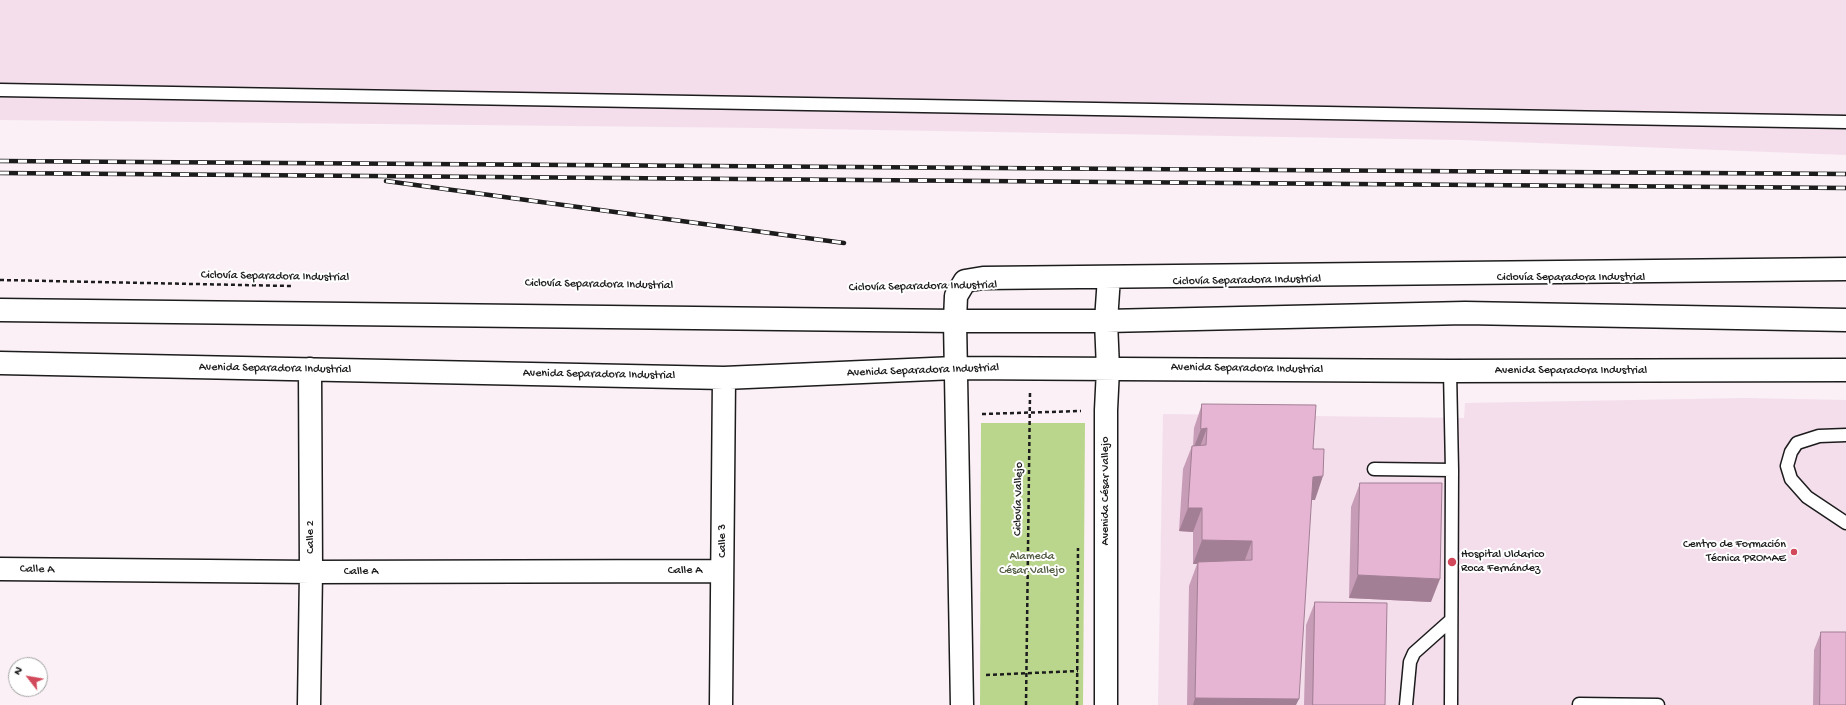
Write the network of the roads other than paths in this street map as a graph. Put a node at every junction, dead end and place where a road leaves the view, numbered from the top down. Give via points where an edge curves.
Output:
1 (0, 90) edge
2 (1846, 122) edge
3 (1846, 269) edge
4 (1109, 277) junction
5 (0, 310) edge
6 (1846, 320) edge
7 (955, 321) junction
8 (1106, 321) junction
9 (0, 363) edge
10 (955, 368) junction
11 (310, 369) junction
12 (1108, 369) junction
13 (1846, 370) edge
14 (1450, 371) junction
15 (724, 378) junction
16 (1846, 435) edge
17 (1374, 469) dead end
18 (1452, 470) junction
19 (1846, 522) edge
20 (0, 569) edge
21 (722, 571) junction
22 (311, 572) junction
23 (1451, 620) junction
24 (1578, 704) dead end
25 (309, 705) edge
26 (721, 705) edge
27 (962, 705) edge
28 (1106, 705) edge
29 (1406, 705) edge
30 (1451, 705) edge
31 (1658, 705) edge

1 - 2 lane
3 - 4 street
4 - 7 street via 983,278 965,281 956,296
4 - 8 street, Avenida César Vallejo
5 - 7 street
6 - 8 street via 1465,313
7 - 8 street
7 - 10 street
8 - 12 street, Avenida César Vallejo
9 - 11 street, Avenida Separadora Industrial
10 - 12 street, Avenida Separadora Industrial
10 - 15 street, Avenida Separadora Industrial
10 - 27 street
11 - 15 street, Avenida Separadora Industrial
11 - 22 street, Calle 2
12 - 14 street, Avenida Separadora Industrial
12 - 28 street, Avenida César Vallejo
13 - 14 street, Avenida Separadora Industrial
14 - 18 lane
15 - 21 street, Calle 3
16 - 19 lane via 1819,436 1797,443 1787,466 1791,478 1807,497
17 - 18 lane
18 - 23 lane
20 - 22 street, Calle A
21 - 22 street, Calle A
21 - 26 street, Calle 3
22 - 25 street, Calle 2
23 - 29 lane via 1414,653 1410,662
23 - 30 lane
24 - 31 lane

